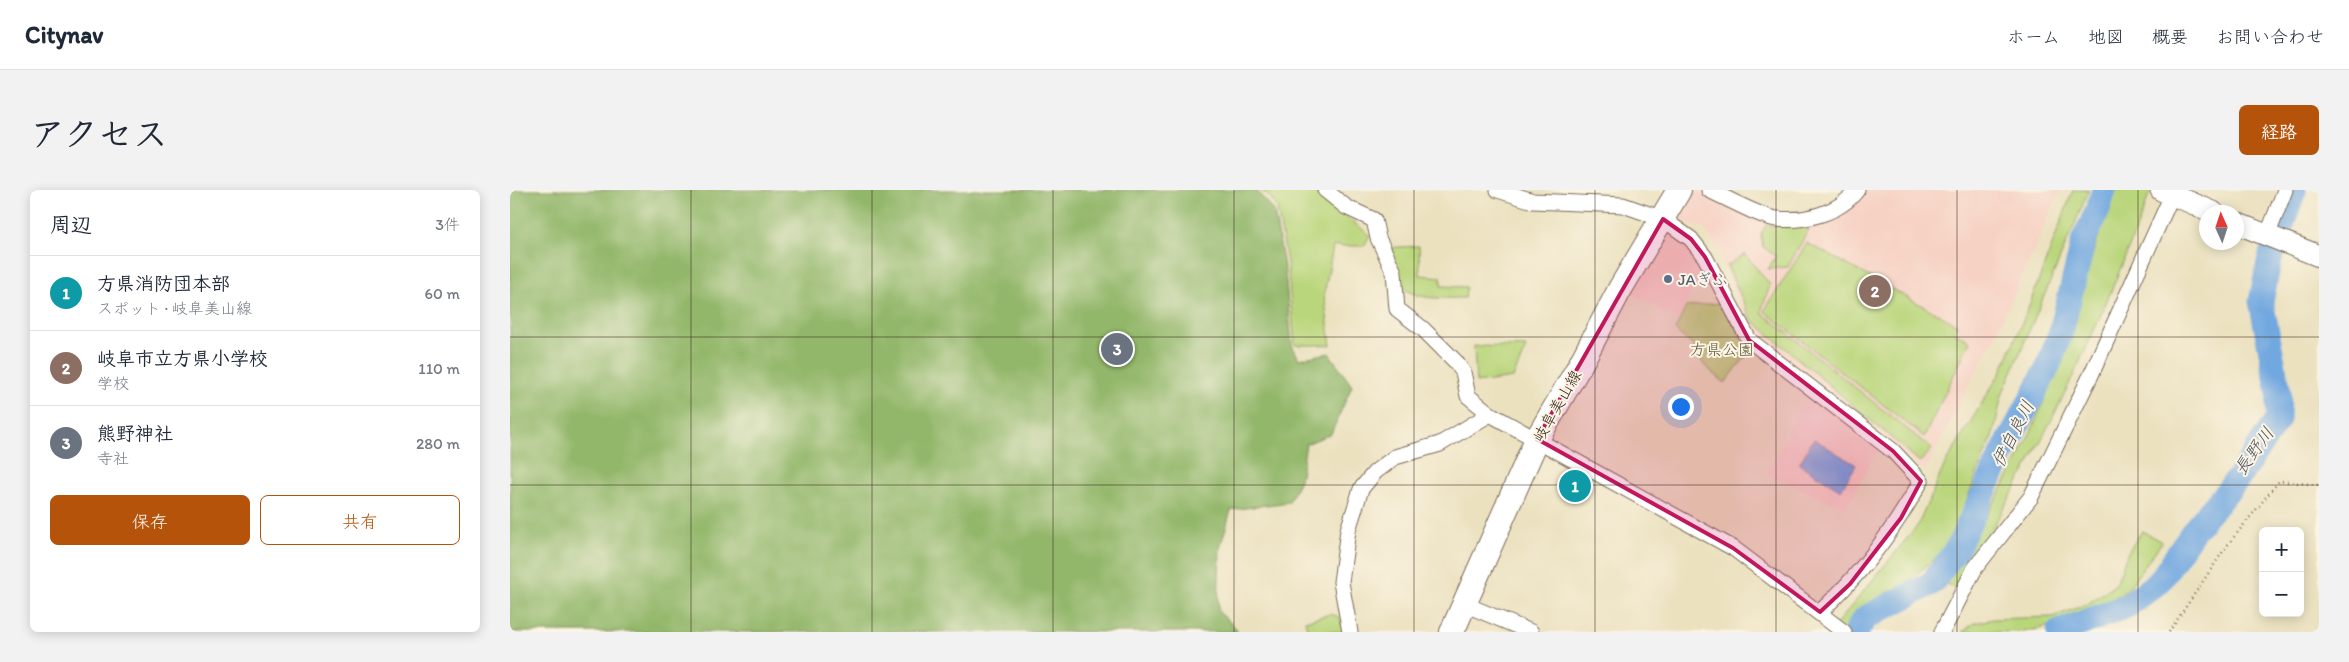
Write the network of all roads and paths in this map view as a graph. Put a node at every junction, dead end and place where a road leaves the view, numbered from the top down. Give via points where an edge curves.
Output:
1 (1325, 190) edge
2 (1498, 190) edge
3 (1680, 190) edge
4 (1709, 190) edge
5 (1857, 190) edge
6 (2285, 190) edge
7 (2167, 192) edge
8 (2199, 206) edge
9 (1663, 219) junction
10 (2244, 226) edge
11 (2268, 236) junction
12 (2319, 256) edge
13 (1490, 414) junction
14 (1537, 439) junction
15 (2319, 485) edge
16 (1464, 604) junction
17 (1822, 615) junction
18 (1350, 632) edge
19 (1452, 632) edge
20 (1531, 632) edge
21 (1844, 632) edge
22 (1942, 632) edge
23 (2169, 632) edge

1 - 13 street via 1346,207 1374,220 1378,238 1394,272 1397,309 1456,362 1464,372 1468,396
2 - 9 street via 1533,201 1622,205
3 - 9 main road, 岐阜美山線
4 - 5 street via 1775,219 1804,218 1832,210 1849,201
6 - 11 street
7 - 8 main road
7 - 22 street via 2091,375 2031,497 1975,568
9 - 14 main road, 岐阜美山線 via 1620,289
9 - 17 street via 1691,239 1705,256 1749,340 1893,450 1921,481 1901,518
10 - 11 main road
11 - 12 main road
13 - 14 street
13 - 18 street via 1440,444 1395,457 1375,472 1361,489 1348,530 1341,582
14 - 16 main road, 岐阜美山線
14 - 17 street via 1733,548
15 - 23 path via 2278,482 2226,547
16 - 19 main road, 岐阜美山線
16 - 20 street
17 - 21 street

